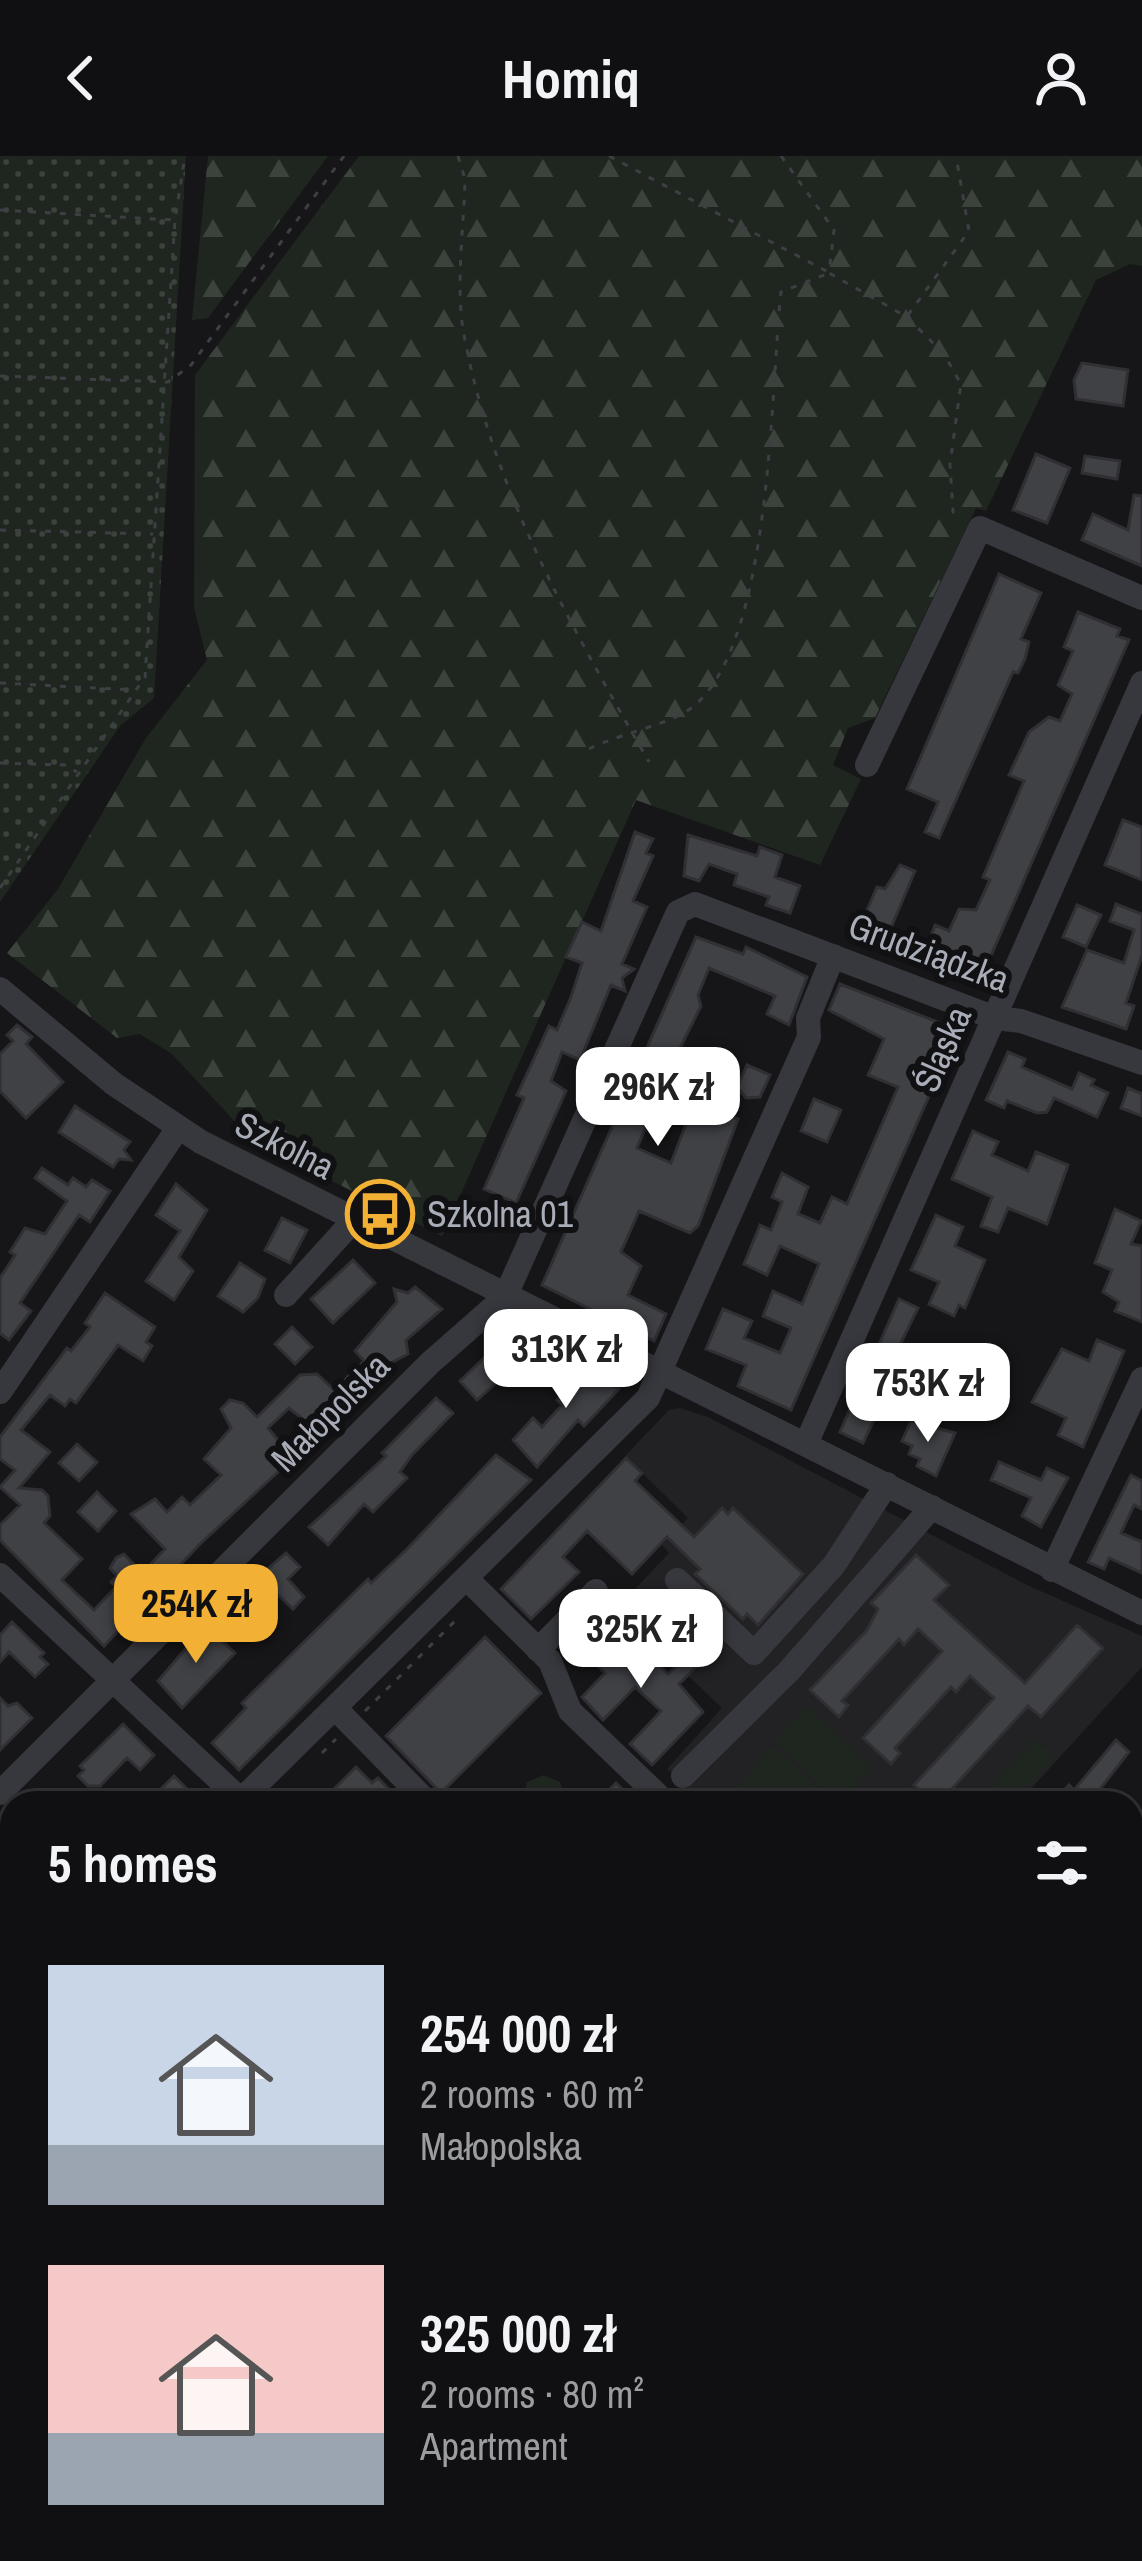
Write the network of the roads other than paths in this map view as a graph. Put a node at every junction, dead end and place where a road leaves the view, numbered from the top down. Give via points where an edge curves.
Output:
1 (1142, 598) edge
2 (1142, 683) edge
3 (867, 765) dead end
4 (694, 904) joint
5 (833, 956) junction
6 (0, 988) edge
7 (995, 1018) junction
8 (1142, 1063) edge
9 (178, 1128) junction
10 (354, 1220) junction
11 (286, 1295) dead end
12 (505, 1297) junction
13 (661, 1373) junction
14 (1142, 1379) edge
15 (0, 1392) edge
16 (806, 1444) junction
17 (887, 1484) junction
18 (932, 1507) junction
19 (1052, 1570) junction
20 (0, 1575) edge
21 (467, 1579) junction
22 (677, 1580) dead end
23 (596, 1591) dead end
24 (1142, 1613) edge
25 (538, 1650) junction
26 (111, 1681) junction
27 (336, 1709) junction
28 (683, 1776) dead end
29 (1, 1791) edge
30 (227, 1791) edge
31 (250, 1791) edge
32 (416, 1791) edge
33 (653, 1791) edge

1 - 3 street via 980,528
2 - 7 street, Śląska
4 - 5 street, Grudziądzka
4 - 12 street, Małopolska via 678,912
5 - 7 street, Grudziądzka
5 - 13 street via 808,1037
6 - 9 street, Szkolna
7 - 8 street, Grudziądzka
7 - 16 street, Śląska
9 - 10 street, Szkolna
9 - 15 street
10 - 11 street
10 - 12 street, Szkolna
12 - 13 street, Szkolna
12 - 26 street, Małopolska
13 - 16 street, Szkolna
13 - 21 street via 648,1398
14 - 19 street
16 - 17 street, Szkolna
17 - 18 street, Szkolna
17 - 22 street via 834,1565 754,1653
18 - 19 street, Szkolna
18 - 28 street via 789,1671
19 - 24 street, Szkolna
20 - 26 street
21 - 25 street
21 - 27 street
23 - 25 street
25 - 33 street via 570,1711
26 - 29 street, Małopolska
26 - 30 street
27 - 31 street
27 - 32 street

